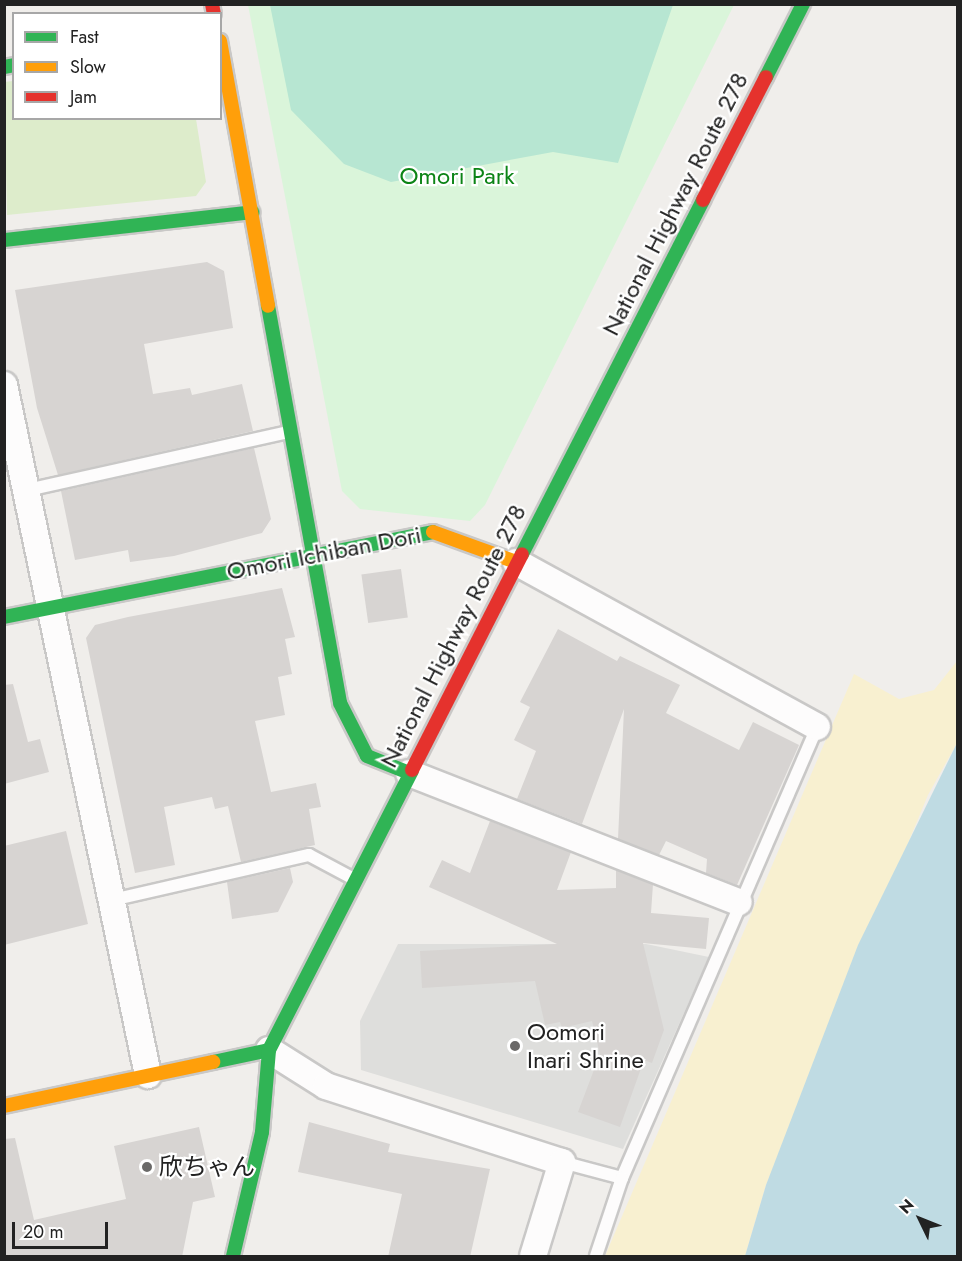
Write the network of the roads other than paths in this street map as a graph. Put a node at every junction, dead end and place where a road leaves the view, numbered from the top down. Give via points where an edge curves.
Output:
1 (803, 4) edge
2 (222, 52) edge
3 (252, 212) junction
4 (4, 240) edge
5 (4, 385) edge
6 (292, 432) junction
7 (27, 490) junction
8 (312, 553) junction
9 (516, 562) junction
10 (52, 606) junction
11 (4, 617) edge
12 (817, 727) joint
13 (409, 773) junction
14 (354, 879) junction
15 (112, 900) junction
16 (739, 902) junction
17 (269, 1050) junction
18 (148, 1075) junction
19 (4, 1106) edge
20 (562, 1162) junction
21 (622, 1178) junction
22 (233, 1257) edge
23 (533, 1257) edge
24 (596, 1257) edge

1 - 9 main road, National Highway Route 278
2 - 3 main road
3 - 4 main road
3 - 6 main road
5 - 7 street
6 - 7 lane
6 - 8 main road
7 - 10 street
8 - 9 main road, Omori Ichiban Dori via 432,532
8 - 10 main road, Omori Ichiban Dori
8 - 13 main road via 340,703 368,756
9 - 12 street, Omori Ichiban Dori
9 - 13 main road, National Highway Route 278
10 - 11 main road, Omori Ichiban Dori
10 - 15 street
12 - 16 lane
13 - 14 main road, National Highway Route 278
13 - 16 street
14 - 15 lane via 309,855
14 - 17 main road, National Highway Route 278
15 - 18 street
16 - 21 lane
17 - 18 main road
17 - 20 street via 326,1086
17 - 22 main road via 262,1132
18 - 19 main road
20 - 21 lane
20 - 23 street
21 - 24 lane

